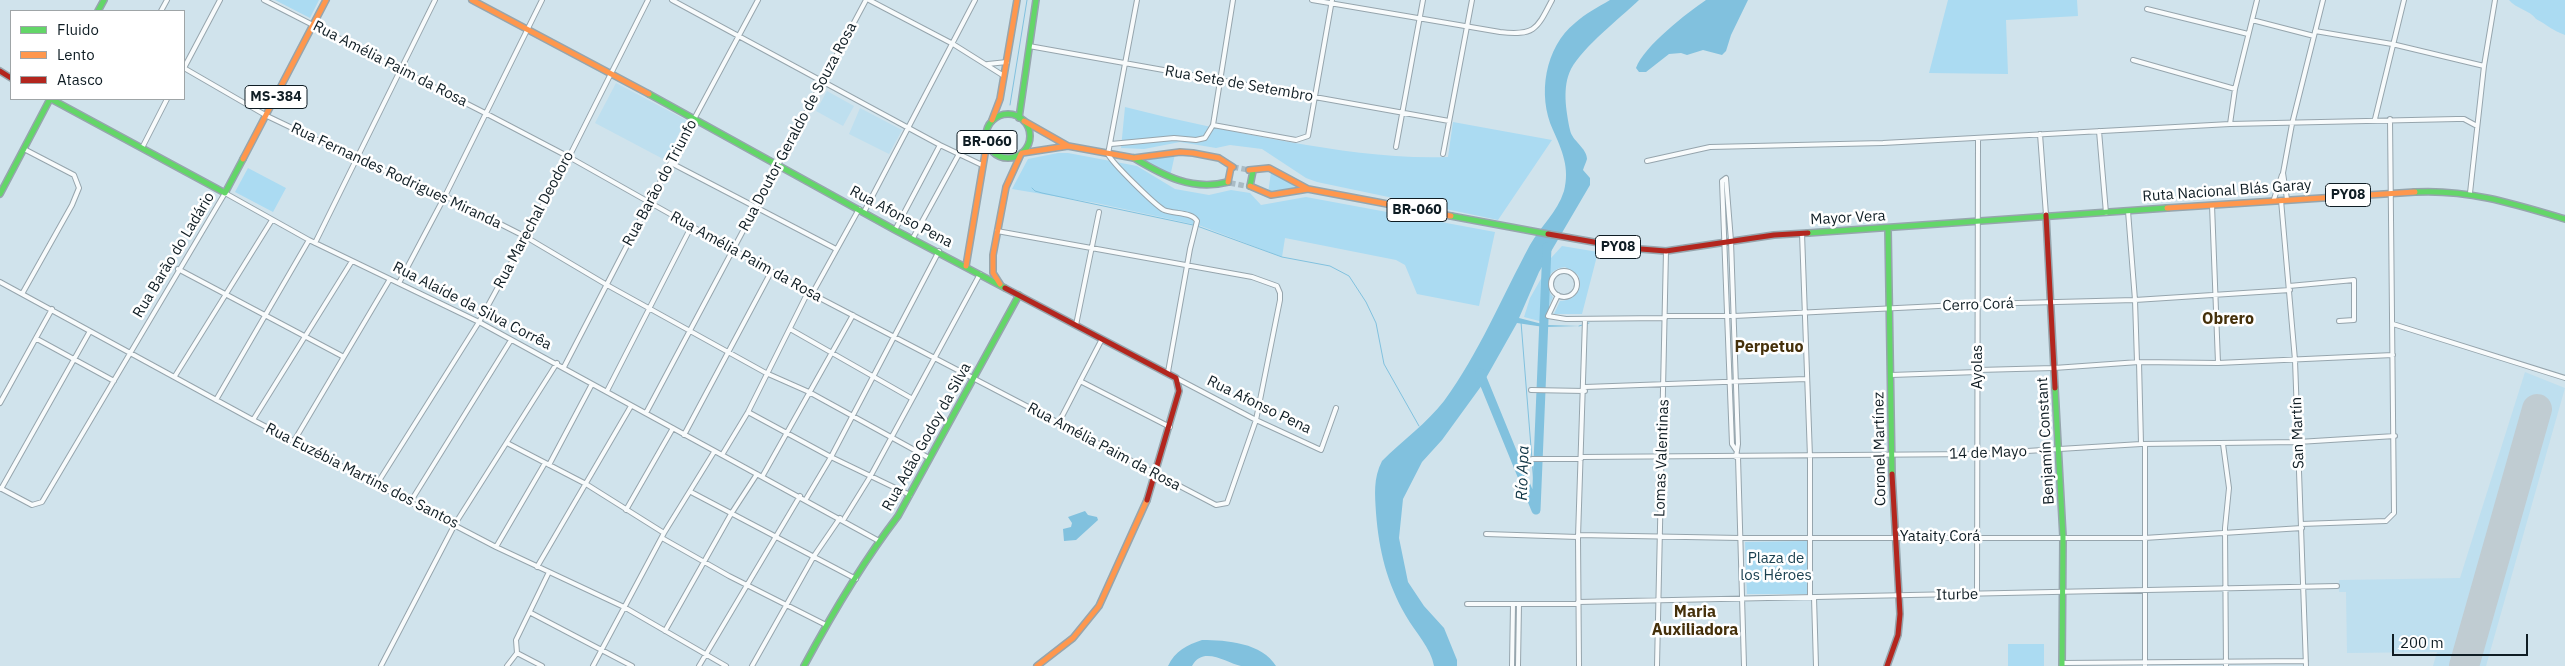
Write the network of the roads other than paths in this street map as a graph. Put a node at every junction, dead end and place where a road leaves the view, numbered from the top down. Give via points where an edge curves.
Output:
1 (220, 0) edge
2 (264, 0) edge
3 (326, 0) edge
4 (435, 0) edge
5 (472, 0) edge
6 (542, 0) edge
7 (648, 0) edge
8 (672, 0) edge
9 (758, 0) edge
10 (868, 0) edge
11 (975, 0) edge
12 (1017, 0) edge
13 (1036, 0) edge
14 (1137, 0) edge
15 (1233, 0) edge
16 (1312, 0) edge
17 (1423, 0) edge
18 (1472, 0) edge
19 (1552, 0) edge
20 (2257, 0) edge
21 (2323, 0) edge
22 (2404, 0) edge
23 (2495, 0) edge
24 (1331, 2) edge
25 (2147, 9) dead end
26 (1420, 18) junction
27 (2252, 20) junction
28 (314, 25) junction
29 (1467, 25) junction
30 (527, 29) junction
31 (2248, 34) junction
32 (2315, 34) junction
33 (739, 37) junction
34 (953, 44) junction
35 (2392, 44) junction
36 (1029, 46) junction
37 (2133, 60) dead end
38 (1007, 62) junction
39 (988, 64) junction
40 (1127, 64) junction
41 (185, 66) edge
42 (2484, 66) junction
43 (185, 69) edge
44 (400, 71) junction
45 (610, 74) junction
46 (1004, 76) junction
47 (1219, 79) junction
48 (822, 82) junction
49 (2235, 89) junction
50 (1315, 97) junction
51 (49, 100) edge
52 (52, 100) edge
53 (167, 100) edge
54 (485, 113) junction
55 (1402, 113) junction
56 (266, 116) junction
57 (695, 118) junction
58 (1022, 119) junction
59 (2390, 119) junction
60 (2375, 120) junction
61 (1449, 121) junction
62 (992, 122) junction
63 (2230, 124) junction
64 (2292, 124) junction
65 (1213, 125) junction
66 (2477, 126) junction
67 (908, 127) junction
68 (2099, 131) junction
69 (2040, 134) junction
70 (1978, 139) junction
71 (987, 142) junction
72 (1111, 144) junction
73 (940, 145) junction
74 (1068, 146) junction
75 (1396, 147) dead end
76 (142, 148) junction
77 (24, 149) junction
78 (959, 154) junction
79 (1022, 154) junction
80 (1108, 154) junction
81 (1443, 154) dead end
82 (569, 157) junction
83 (1134, 158) junction
84 (357, 159) junction
85 (1647, 161) dead end
86 (672, 163) junction
87 (778, 164) junction
88 (982, 165) junction
89 (2283, 173) junction
90 (1308, 189) junction
91 (2390, 192) junction
92 (225, 193) junction
93 (2470, 193) junction
94 (0, 194) edge
95 (445, 196) junction
96 (2284, 199) junction
97 (2274, 200) junction
98 (649, 203) junction
99 (2212, 205) junction
100 (754, 207) junction
101 (861, 211) junction
102 (2128, 211) junction
103 (1098, 212) dead end
104 (2106, 213) junction
105 (2046, 216) junction
106 (2565, 219) edge
107 (272, 220) junction
108 (1979, 222) junction
109 (691, 227) junction
110 (1888, 229) junction
111 (895, 230) junction
112 (997, 231) junction
113 (1802, 232) junction
114 (1548, 234) joint
115 (526, 237) junction
116 (913, 238) junction
117 (309, 240) junction
118 (1729, 241) junction
119 (315, 243) junction
120 (1092, 248) junction
121 (732, 249) junction
122 (836, 249) junction
123 (939, 251) junction
124 (1666, 251) junction
125 (352, 261) junction
126 (966, 266) junction
127 (1187, 266) junction
128 (178, 269) junction
129 (771, 272) junction
130 (980, 274) junction
131 (390, 279) junction
132 (0, 282) edge
133 (399, 283) junction
134 (1000, 284) junction
135 (607, 285) junction
136 (2290, 288) junction
137 (810, 293) junction
138 (22, 294) junction
139 (226, 295) junction
140 (1018, 295) junction
141 (1558, 295) junction
142 (2215, 296) junction
143 (2135, 300) junction
144 (2051, 303) junction
145 (1979, 304) junction
146 (52, 309) junction
147 (650, 309) junction
148 (1890, 309) junction
149 (1804, 312) junction
150 (266, 315) junction
151 (853, 315) junction
152 (1729, 316) junction
153 (1734, 316) junction
154 (1665, 317) junction
155 (2339, 321) dead end
156 (479, 322) junction
157 (1585, 322) junction
158 (2393, 324) junction
159 (1076, 325) junction
160 (790, 329) junction
161 (688, 330) junction
162 (90, 331) junction
163 (306, 336) junction
164 (894, 337) junction
165 (37, 338) junction
166 (1102, 339) junction
167 (511, 340) junction
168 (729, 351) junction
169 (131, 353) junction
170 (831, 354) junction
171 (2393, 355) junction
172 (342, 356) junction
173 (934, 358) junction
174 (73, 360) junction
175 (2295, 360) junction
176 (2138, 362) junction
177 (2218, 362) junction
178 (556, 364) junction
179 (564, 368) junction
180 (2054, 368) junction
181 (1978, 371) junction
182 (1168, 372) junction
183 (766, 373) junction
184 (1891, 375) junction
185 (175, 376) junction
186 (873, 376) junction
187 (975, 378) junction
188 (1176, 378) junction
189 (2565, 378) edge
190 (1806, 379) junction
191 (114, 381) junction
192 (1080, 381) junction
193 (1730, 382) junction
194 (1736, 382) junction
195 (592, 384) junction
196 (1664, 384) junction
197 (1585, 389) junction
198 (1530, 390) dead end
199 (607, 391) junction
200 (810, 392) junction
201 (911, 398) junction
202 (216, 400) junction
203 (0, 403) edge
204 (631, 406) junction
205 (1336, 408) dead end
206 (748, 412) junction
207 (646, 413) junction
208 (852, 416) junction
209 (253, 420) junction
210 (1256, 420) junction
211 (1058, 424) junction
212 (1170, 427) junction
213 (673, 428) junction
214 (786, 432) junction
215 (684, 435) junction
216 (2395, 436) junction
217 (890, 437) junction
218 (294, 441) junction
219 (507, 442) junction
220 (2298, 442) junction
221 (2143, 444) junction
222 (2223, 444) junction
223 (1736, 450) junction
224 (2059, 451) junction
225 (714, 452) junction
226 (1978, 454) junction
227 (722, 455) junction
228 (1891, 455) junction
229 (831, 457) junction
230 (1662, 457) junction
231 (1737, 457) junction
232 (1810, 457) junction
233 (929, 458) junction
234 (1581, 458) junction
235 (1532, 459) dead end
236 (547, 464) junction
237 (757, 474) junction
238 (1157, 475) junction
239 (762, 477) junction
240 (870, 477) junction
241 (376, 484) junction
242 (586, 484) junction
243 (1, 488) edge
244 (691, 492) junction
245 (910, 495) junction
246 (800, 496) junction
247 (806, 499) junction
248 (411, 501) junction
249 (626, 510) junction
250 (731, 514) junction
251 (842, 518) junction
252 (456, 524) junction
253 (2302, 526) junction
254 (2225, 532) junction
255 (664, 533) junction
256 (1486, 534) dead end
257 (775, 536) junction
258 (1578, 536) junction
259 (1660, 536) junction
260 (1812, 537) junction
261 (1895, 537) junction
262 (662, 538) junction
263 (1740, 538) junction
264 (1976, 538) junction
265 (2063, 538) junction
266 (2144, 538) junction
267 (879, 541) junction
268 (496, 547) junction
269 (814, 556) junction
270 (704, 562) junction
271 (536, 567) junction
272 (549, 572) junction
273 (856, 579) junction
274 (746, 584) junction
275 (2337, 586) dead end
276 (2304, 587) junction
277 (2225, 588) junction
278 (2146, 591) junction
279 (2062, 593) junction
280 (1900, 595) junction
281 (1977, 595) junction
282 (1812, 597) junction
283 (1742, 599) junction
284 (1659, 600) junction
285 (1578, 603) junction
286 (787, 604) junction
287 (1467, 604) dead end
288 (1513, 604) junction
289 (1519, 604) junction
290 (624, 606) junction
291 (531, 612) junction
292 (826, 625) junction
293 (664, 631) junction
294 (601, 649) junction
295 (517, 653) junction
296 (705, 656) junction
297 (2145, 664) edge
298 (2226, 664) edge
299 (2306, 664) edge
300 (2062, 665) edge
301 (381, 666) edge
302 (508, 666) edge
303 (542, 666) edge
304 (593, 666) edge
305 (632, 666) edge
306 (699, 666) edge
307 (726, 666) edge
308 (752, 666) edge
309 (804, 666) edge
310 (1037, 666) edge
311 (1512, 666) edge
312 (1518, 666) edge
313 (1580, 666) edge
314 (1657, 666) edge
315 (1744, 666) edge
316 (1816, 666) edge
317 (1888, 666) edge

1 - 41 street
2 - 28 street, Rua Amélia Paim da Rosa
3 - 28 main road, Rua Barão do Ladário / MS-384
4 - 44 street
5 - 30 main road, Rua Afonso Pena
6 - 30 street
7 - 45 street, Rua Marechal Deodoro
8 - 33 street
9 - 33 street, Rua Barão do Triunfo
10 - 34 street
10 - 48 street, Rua Doutor Geraldo de Souza Rosa
11 - 34 street
12 - 38 main road, BR-060
13 - 36 main road, BR-060
14 - 40 street
15 - 47 street
16 - 24 street
17 - 26 street
18 - 29 street
19 - 29 street via 1536,29 1526,34
20 - 27 street
21 - 32 street
22 - 35 street
23 - 42 street
24 - 26 street
24 - 50 street
25 - 31 street
26 - 29 street
26 - 55 street
27 - 31 street
27 - 32 street
28 - 44 street, Rua Amélia Paim da Rosa
28 - 56 main road, Rua Barão do Ladário / MS-384
29 - 61 street
30 - 45 main road, Rua Afonso Pena
30 - 54 street
31 - 49 street
32 - 35 street
32 - 64 street
33 - 48 street
33 - 57 street, Rua Barão do Triunfo
34 - 39 street
34 - 67 street
35 - 42 street
35 - 60 street
36 - 40 street, Rua Sete de Setembro
36 - 58 main road, BR-060
37 - 49 street
38 - 39 street
38 - 46 main road, BR-060
39 - 46 street
40 - 47 street, Rua Sete de Setembro
40 - 72 street
42 - 66 street
43 - 56 street, Rua Fernandes Rodrigues Miranda
44 - 54 street, Rua Amélia Paim da Rosa
44 - 84 street
45 - 57 main road, Rua Afonso Pena
45 - 82 street, Rua Marechal Deodoro
46 - 62 main road, BR-060
47 - 50 street, Rua Sete de Setembro
47 - 65 street
48 - 67 street
48 - 87 street, Rua Doutor Geraldo de Souza Rosa
49 - 63 street
50 - 55 street, Rua Sete de Setembro
50 - 65 street via 1308,136 1296,140
51 - 77 main road
52 - 76 main road, Rua Alaíde da Silva Corrêa
53 - 76 street
54 - 82 street, Rua Amélia Paim da Rosa
54 - 95 street
55 - 61 street, Rua Sete de Setembro
55 - 75 street
56 - 84 street, Rua Fernandes Rodrigues Miranda
56 - 92 main road, Rua Barão do Ladário / MS-384
57 - 86 street, Rua Barão do Triunfo
57 - 87 main road, Rua Afonso Pena
58 - 62 main road, BR-060 via 1008,114
58 - 74 main road, BR-060
58 - 79 main road, BR-060 via 1030,137
59 - 60 street
59 - 66 street via 2457,118
59 - 91 street
60 - 64 street
61 - 81 street
62 - 71 main road, BR-060
63 - 64 street
63 - 68 street
64 - 89 street
65 - 72 street via 1203,139 1174,138
66 - 93 street
67 - 73 street
67 - 101 street
68 - 69 street
68 - 104 street
69 - 70 street
69 - 105 street
70 - 85 street via 1710,147
70 - 108 street, Ayolas
71 - 79 main road, BR-060 via 993,152 1004,158
71 - 88 main road
72 - 80 street
73 - 78 street
73 - 111 street
74 - 79 main road, BR-060
74 - 80 main road, BR-060
76 - 92 main road, Rua Alaíde da Silva Corrêa
77 - 94 main road
77 - 138 street via 74,175 79,188
78 - 88 street
78 - 116 street
79 - 112 main road via 1006,187
80 - 83 main road, BR-060
80 - 127 street via 1121,171 1159,206 1193,216 1197,223
82 - 98 street, Rua Amélia Paim da Rosa
82 - 115 street, Rua Marechal Deodoro
83 - 83 main road, BR-060 via 1174,181 1210,187 1229,183 1232,167 1214,156 1180,152
84 - 95 street, Rua Fernandes Rodrigues Miranda
84 - 119 street
86 - 98 street, Rua Barão do Triunfo
86 - 100 street
87 - 100 street, Rua Doutor Geraldo de Souza Rosa
87 - 101 main road, Rua Afonso Pena
88 - 126 main road
89 - 96 street, San Martín
89 - 97 street
90 - 90 main road, BR-060 via 1269,168 1251,170 1248,186 1258,193 1270,196
90 - 114 main road, BR-060
91 - 93 main road, Ruta Nacional Blás Garay / PY08
91 - 96 main road, Ruta Nacional Blás Garay / PY08
91 - 158 street
92 - 107 street, Rua Alaíde da Silva Corrêa
92 - 128 street, Rua Barão do Ladário
93 - 106 main road, Ruta Nacional Blás Garay / PY08
95 - 115 street, Rua Fernandes Rodrigues Miranda
95 - 133 street
96 - 97 main road, Ruta Nacional Blás Garay / PY08
96 - 136 street, San Martín
97 - 99 main road, Ruta Nacional Blás Garay / PY08
98 - 109 street, Rua Amélia Paim da Rosa
98 - 135 street, Rua Barão do Triunfo
99 - 102 main road, Ruta Nacional Blás Garay / PY08
99 - 142 street
100 - 121 street, Rua Doutor Geraldo de Souza Rosa
100 - 122 street
101 - 111 main road, Rua Afonso Pena
101 - 122 street
102 - 104 main road, Mayor Vera / PY08
102 - 143 street
103 - 120 street
104 - 105 main road, Mayor Vera / PY08
105 - 108 main road, Mayor Vera / PY08
105 - 144 main road, Benjamín Constant
107 - 117 street, Rua Alaíde da Silva Corrêa
107 - 139 street
108 - 110 main road, Mayor Vera / PY08
108 - 145 street, Ayolas
109 - 121 street, Rua Amélia Paim da Rosa
109 - 147 street
110 - 113 main road, Mayor Vera / PY08
110 - 148 main road, Coronel Martínez
111 - 116 main road, Rua Afonso Pena
112 - 120 street
112 - 134 main road via 992,264
113 - 118 main road, Mayor Vera / PY08
113 - 149 street
114 - 124 main road, Mayor Vera / PY08
115 - 135 street, Rua Fernandes Rodrigues Miranda
115 - 156 street, Rua Marechal Deodoro
116 - 123 main road, Rua Afonso Pena
117 - 119 street, Rua Alaíde da Silva Corrêa
117 - 150 street
118 - 118 street via 1728,181 1724,179 1722,181
118 - 124 main road, Mayor Vera / PY08
118 - 152 street
118 - 153 street
119 - 125 street, Rua Alaíde da Silva Corrêa
120 - 127 street
120 - 159 street
121 - 129 street, Rua Amélia Paim da Rosa
121 - 161 street, Rua Doutor Geraldo de Souza Rosa
122 - 137 street
123 - 126 main road, Rua Afonso Pena
123 - 164 street
124 - 154 street, Lomas Valentinas
125 - 131 street, Rua Alaíde da Silva Corrêa
125 - 163 street
126 - 130 main road, Rua Afonso Pena
127 - 182 street
127 - 210 street via 1252,277 1277,286 1280,300
128 - 139 street
128 - 169 street, Rua Barão do Ladário
129 - 137 street, Rua Amélia Paim da Rosa
129 - 168 street
130 - 134 main road, Rua Afonso Pena
130 - 173 street
131 - 133 street, Rua Alaíde da Silva Corrêa
131 - 172 street
132 - 138 street, Rua Euzébia Martins dos Santos
133 - 156 street, Rua Alaíde da Silva Corrêa
134 - 140 main road, Rua Afonso Pena
135 - 147 street, Rua Fernandes Rodrigues Miranda
135 - 179 street, Rua Barão do Triunfo
136 - 142 street, Cerro Corá
136 - 155 street, Cerro Corá via 2354,280 2354,320
136 - 175 street, San Martín
137 - 151 street, Rua Amélia Paim da Rosa
137 - 160 street
138 - 146 street, Rua Euzébia Martins dos Santos
139 - 150 street
139 - 185 street
140 - 159 main road, Rua Afonso Pena
140 - 187 main road, Rua Adão Godoy da Silva
141 - 141 street, Cerro Corá via 1567,296 1574,292 1576,279 1570,273 1558,272 1552,278 1552,290
141 - 157 street, Cerro Corá via 1548,316
142 - 143 street, Cerro Corá
142 - 177 street
143 - 144 street, Cerro Corá
143 - 176 street
144 - 145 street, Cerro Corá
144 - 180 main road, Benjamín Constant
145 - 148 street, Cerro Corá
145 - 181 street, Ayolas
146 - 162 street, Rua Euzébia Martins dos Santos
146 - 165 street
147 - 161 street, Rua Fernandes Rodrigues Miranda
147 - 199 street
148 - 149 street, Cerro Corá
148 - 184 main road, Coronel Martínez
149 - 153 street, Cerro Corá
149 - 190 street
150 - 163 street
150 - 202 street
151 - 164 street, Rua Amélia Paim da Rosa
151 - 170 street
152 - 153 street, Cerro Corá
152 - 154 street, Cerro Corá
152 - 193 street
153 - 194 street
154 - 157 street, Cerro Corá
154 - 196 street, Lomas Valentinas
156 - 167 street, Rua Alaíde da Silva Corrêa
156 - 241 street, Rua Marechal Deodoro
157 - 197 street
158 - 171 street
158 - 189 street
159 - 166 main road, Rua Afonso Pena
160 - 170 street
160 - 183 street
161 - 168 street, Rua Fernandes Rodrigues Miranda
161 - 207 street, Rua Doutor Geraldo de Souza Rosa
162 - 169 street, Rua Euzébia Martins dos Santos
162 - 174 street
163 - 172 street
163 - 209 street
164 - 173 street, Rua Amélia Paim da Rosa
164 - 186 street
165 - 174 street
165 - 203 street
166 - 182 main road, Rua Afonso Pena
166 - 192 street
167 - 178 street, Rua Alaíde da Silva Corrêa
167 - 248 street
168 - 183 street, Rua Fernandes Rodrigues Miranda
168 - 215 street
169 - 185 street, Rua Euzébia Martins dos Santos
169 - 191 street, Rua Barão do Ladário
170 - 186 street
170 - 200 street
171 - 175 street
171 - 216 street
172 - 218 street
173 - 187 street, Rua Amélia Paim da Rosa
173 - 201 street
174 - 191 street
174 - 243 street
175 - 177 street
175 - 220 street, San Martín
176 - 177 street
176 - 180 street
176 - 221 street
178 - 179 street, Rua Alaíde da Silva Corrêa
178 - 219 street
179 - 195 street, Rua Alaíde da Silva Corrêa
180 - 181 street
180 - 224 main road, Benjamín Constant
181 - 184 street
181 - 226 street, Ayolas
182 - 188 main road, Rua Afonso Pena
183 - 200 street, Rua Fernandes Rodrigues Miranda
183 - 206 street
184 - 228 main road, Coronel Martínez
185 - 202 street, Rua Euzébia Martins dos Santos
186 - 201 street
186 - 208 street
187 - 211 street, Rua Amélia Paim da Rosa
187 - 233 main road, Rua Adão Godoy da Silva
188 - 210 street, Rua Afonso Pena
188 - 212 main road via 1179,391
190 - 194 street
190 - 232 street
191 - 243 street, Rua Barão do Ladário via 42,502 36,505 26,502
192 - 211 street
192 - 212 street
193 - 194 street
193 - 196 street
193 - 223 street via 1732,444
194 - 223 street
195 - 199 street, Rua Alaíde da Silva Corrêa
195 - 236 street
196 - 197 street
196 - 230 street, Lomas Valentinas
197 - 198 street
197 - 234 street
199 - 204 street, Rua Alaíde da Silva Corrêa
200 - 208 street, Rua Fernandes Rodrigues Miranda
200 - 214 street
201 - 217 street
202 - 209 street, Rua Euzébia Martins dos Santos
204 - 207 street, Rua Alaíde da Silva Corrêa
204 - 242 street
205 - 210 street, Rua Afonso Pena via 1321,450
206 - 214 street
206 - 227 street
207 - 213 street, Rua Alaíde da Silva Corrêa
208 - 217 street, Rua Fernandes Rodrigues Miranda
208 - 229 street
209 - 218 street, Rua Euzébia Martins dos Santos
210 - 238 street, Rua Amélia Paim da Rosa via 1230,500 1224,505
211 - 238 street, Rua Amélia Paim da Rosa
212 - 238 main road
213 - 215 street, Rua Alaíde da Silva Corrêa
213 - 249 street
214 - 229 street
214 - 239 street
215 - 225 street, Rua Alaíde da Silva Corrêa
216 - 220 street, 14 de Mayo
216 - 253 street, Yataity Corá via 2395,510 2392,518
217 - 233 street, Rua Fernandes Rodrigues Miranda
217 - 240 street
218 - 241 street, Rua Euzébia Martins dos Santos
219 - 236 street
219 - 252 street
220 - 222 street, 14 de Mayo
220 - 253 street, San Martín
221 - 222 street, 14 de Mayo
221 - 224 street, 14 de Mayo
221 - 266 street
222 - 254 street via 2229,488
223 - 231 street
224 - 226 street, 14 de Mayo
224 - 265 main road, Benjamín Constant
225 - 227 street, Rua Alaíde da Silva Corrêa
225 - 244 street
226 - 228 street, 14 de Mayo
226 - 264 street, Ayolas
227 - 237 street, Rua Alaíde da Silva Corrêa
228 - 232 street, 14 de Mayo
228 - 261 main road, Coronel Martínez
229 - 240 street
229 - 247 street
230 - 231 street, 14 de Mayo
230 - 234 street, 14 de Mayo
230 - 259 street, Lomas Valentinas
231 - 232 street, 14 de Mayo
231 - 263 street
232 - 260 street
233 - 245 main road, Rua Adão Godoy da Silva
234 - 235 street, 14 de Mayo
234 - 258 street
236 - 242 street
236 - 268 street
237 - 239 street, Rua Alaíde da Silva Corrêa
237 - 250 street
238 - 310 main road via 1099,606 1073,638
239 - 246 street, Rua Alaíde da Silva Corrêa
240 - 245 street
240 - 251 street
241 - 248 street, Rua Euzébia Martins dos Santos
242 - 249 street
242 - 271 street
244 - 250 street
244 - 255 street
245 - 267 main road, Rua Adão Godoy da Silva
246 - 247 street, Rua Alaíde da Silva Corrêa
246 - 257 street
247 - 251 street, Rua Alaíde da Silva Corrêa
248 - 252 street, Rua Euzébia Martins dos Santos
249 - 255 street
250 - 257 street
250 - 270 street
251 - 267 street, Rua Alaíde da Silva Corrêa
251 - 269 street
252 - 268 street, Rua Euzébia Martins dos Santos
252 - 301 street
253 - 254 street, Yataity Corá
253 - 276 street, San Martín
254 - 266 street, Yataity Corá
254 - 277 street
255 - 262 street
256 - 258 street, Yataity Corá
257 - 269 street
257 - 274 street
258 - 259 street, Yataity Corá
258 - 285 street
259 - 263 street, Yataity Corá
259 - 284 street, Lomas Valentinas
260 - 261 street, Yataity Corá
260 - 263 street, Yataity Corá
260 - 282 street
261 - 264 street, Yataity Corá
261 - 280 main road, Coronel Martínez
262 - 270 street
262 - 290 street
263 - 283 street
264 - 265 street, Yataity Corá
264 - 281 street, Ayolas
265 - 266 street, Yataity Corá
265 - 279 main road, Benjamín Constant
266 - 278 street
267 - 273 main road, Rua Adão Godoy da Silva
268 - 271 street, Rua Euzébia Martins dos Santos
269 - 273 street
269 - 286 street
270 - 274 street
270 - 293 street
271 - 272 street, Rua Euzébia Martins dos Santos
272 - 290 street, Rua Euzébia Martins dos Santos
272 - 291 street
273 - 292 main road, Rua Adão Godoy da Silva
274 - 286 street
274 - 296 street
275 - 276 street, Iturbe
276 - 277 street, Iturbe
276 - 299 street, San Martín
277 - 278 street, Iturbe
277 - 298 street
278 - 279 street, Iturbe
278 - 297 street
279 - 281 street, Iturbe
279 - 300 main road, Benjamín Constant
280 - 281 street, Iturbe
280 - 282 street, Iturbe
280 - 317 main road, Coronel Martínez via 1899,629
282 - 283 street, Iturbe
282 - 316 street
283 - 284 street, Iturbe
283 - 315 street
284 - 285 street, Iturbe
284 - 314 street, Lomas Valentinas
285 - 289 street, Iturbe
285 - 313 street
286 - 292 street
286 - 308 street
287 - 288 street, Iturbe
288 - 289 street, Iturbe
288 - 311 street
289 - 312 street
290 - 293 street, Rua Euzébia Martins dos Santos
290 - 294 street
291 - 294 street
291 - 295 street via 516,640
292 - 309 main road, Rua Adão Godoy da Silva
293 - 296 street, Rua Euzébia Martins dos Santos
294 - 304 street
294 - 305 street
295 - 302 street
295 - 303 street
296 - 306 street
296 - 307 street, Rua Euzébia Martins dos Santos
297 - 298 street
297 - 300 street
298 - 299 street

